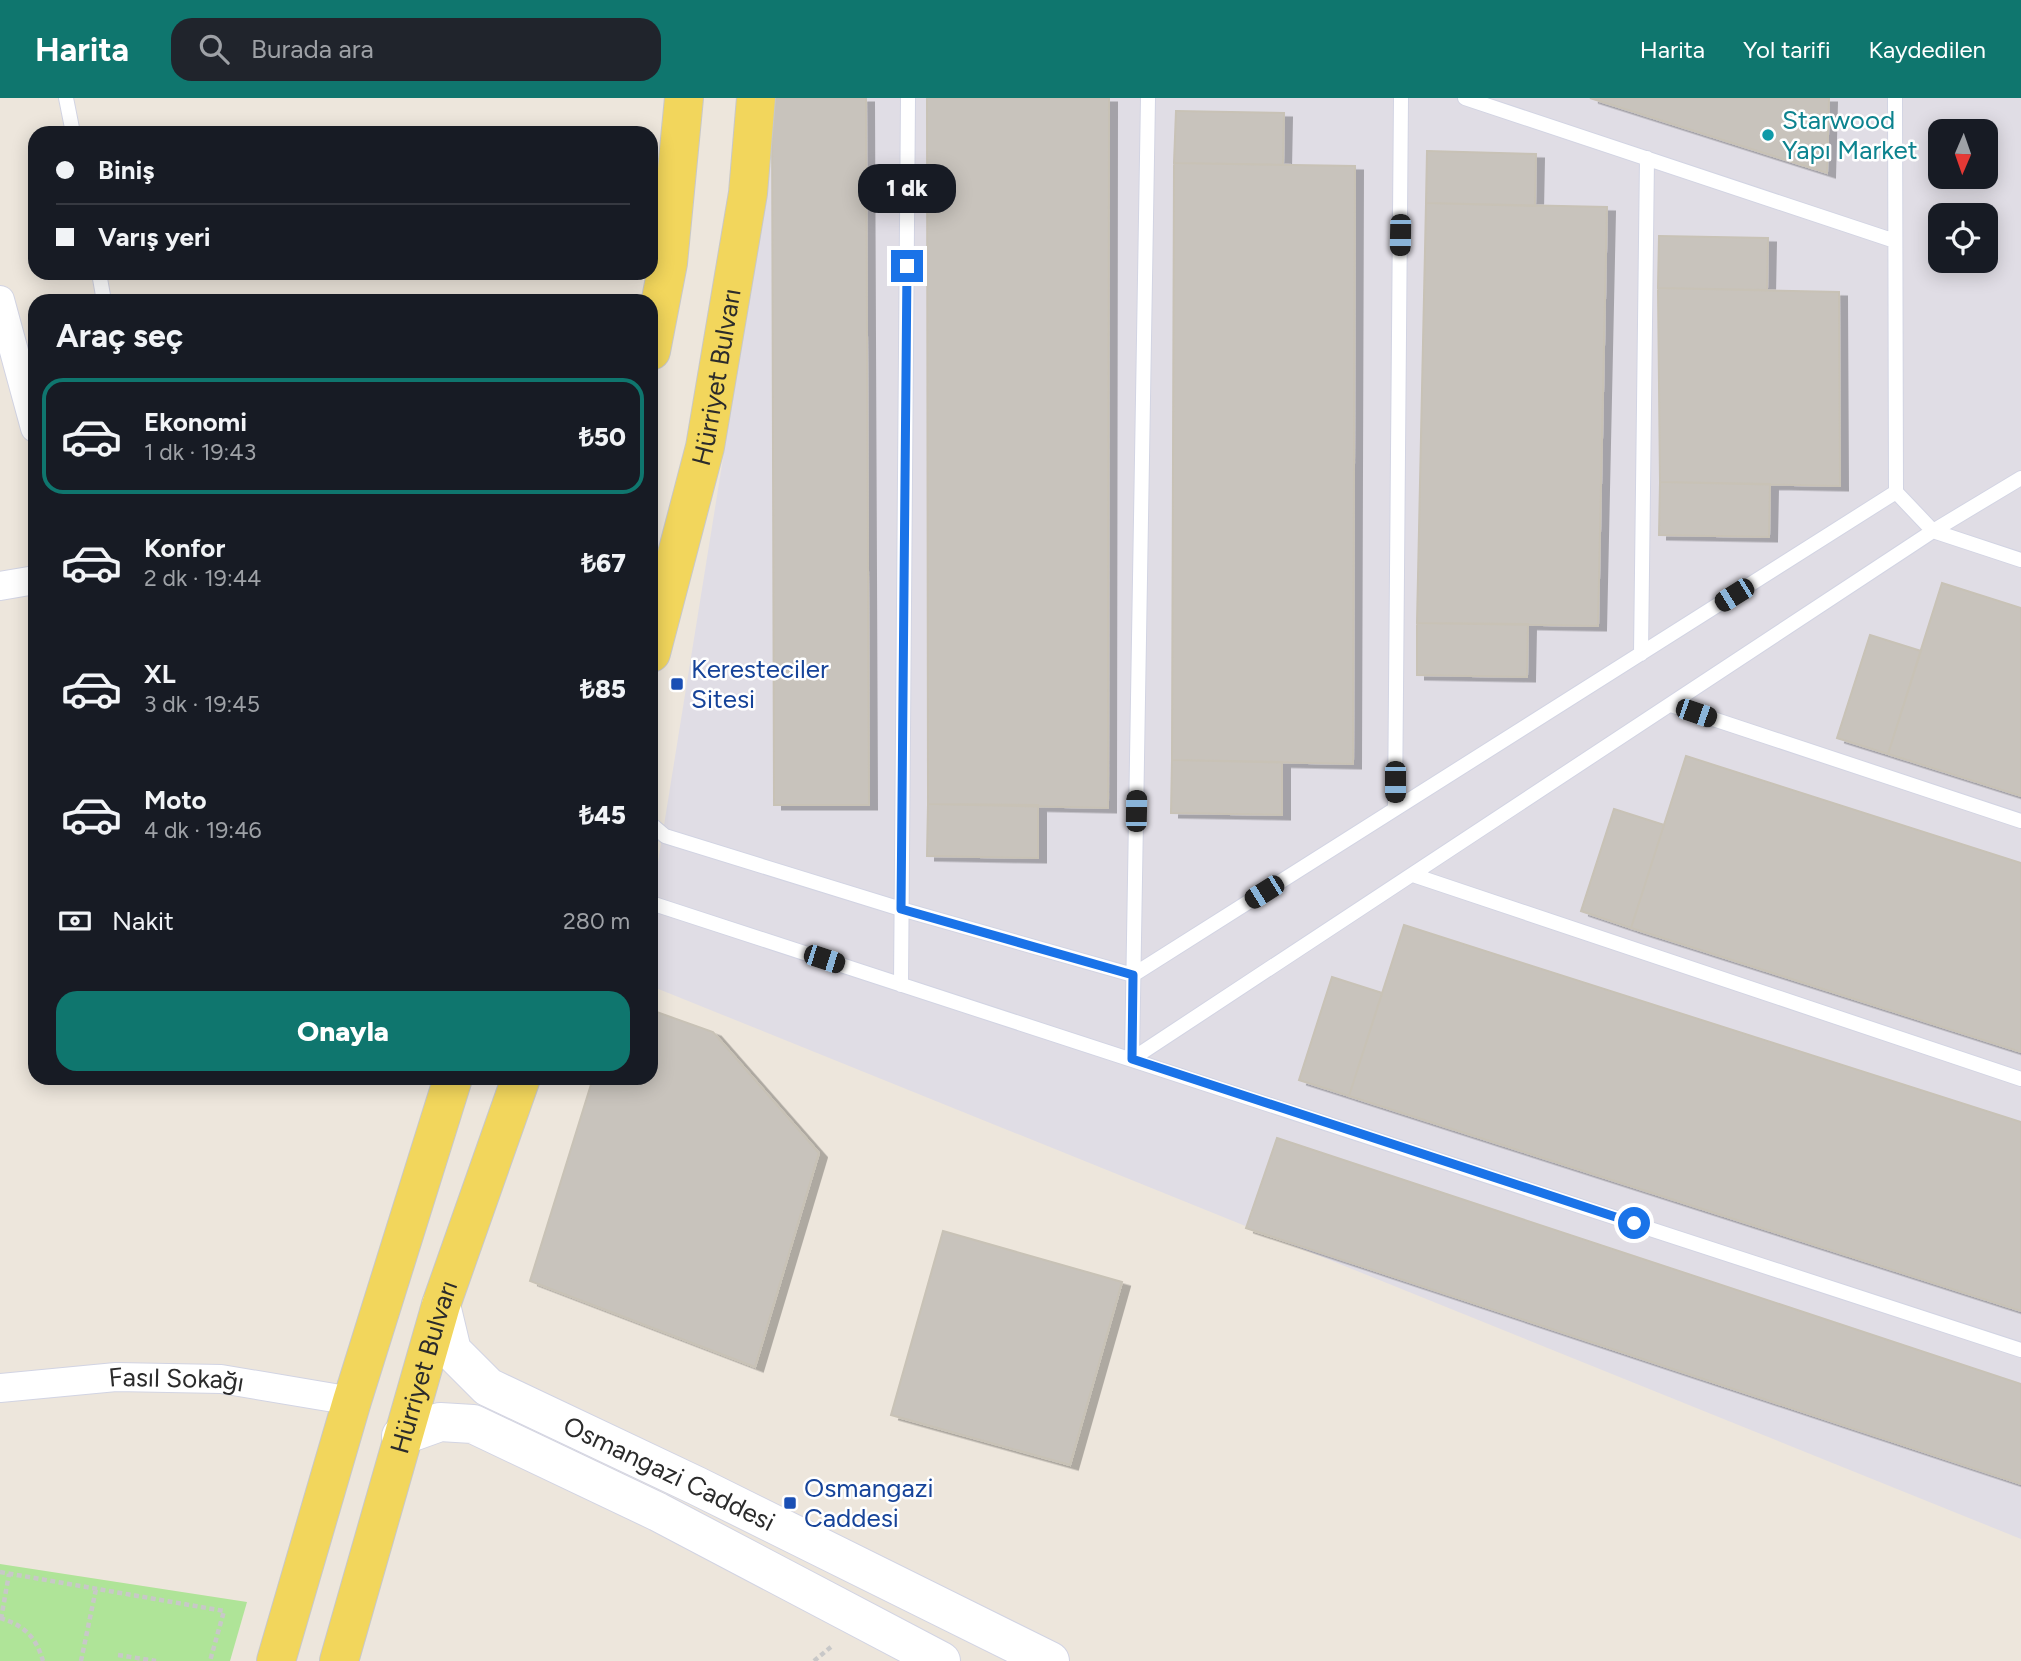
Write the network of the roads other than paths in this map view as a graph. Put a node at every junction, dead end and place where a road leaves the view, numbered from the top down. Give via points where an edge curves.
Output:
1 (66, 98) edge
2 (684, 98) edge
3 (756, 98) edge
4 (908, 98) edge
5 (1148, 98) edge
6 (1401, 98) edge
7 (1465, 98) edge
8 (1895, 98) edge
9 (1482, 101) edge
10 (72, 126) edge
11 (1647, 158) junction
12 (1895, 241) junction
13 (0, 300) edge
14 (658, 315) edge
15 (28, 402) edge
16 (2021, 478) edge
17 (1896, 492) junction
18 (1933, 531) junction
19 (2021, 560) edge
20 (28, 581) edge
21 (0, 586) edge
22 (658, 626) edge
23 (1641, 654) junction
24 (1671, 705) junction
25 (1395, 809) junction
26 (2021, 821) edge
27 (658, 830) edge
28 (1413, 875) junction
29 (658, 905) edge
30 (901, 909) junction
31 (1133, 975) junction
32 (901, 985) junction
33 (1132, 1059) junction
34 (2021, 1080) edge
35 (451, 1085) edge
36 (519, 1085) edge
37 (441, 1306) junction
38 (2021, 1350) edge
39 (0, 1388) edge
40 (352, 1401) junction
41 (401, 1436) junction
42 (276, 1661) edge
43 (339, 1661) edge
44 (941, 1661) edge
45 (1050, 1661) edge

1 - 10 lane
2 - 14 main road via 668,263
3 - 22 main road, Hürriyet Bulvarı via 748,194 705,447
4 - 30 lane
5 - 31 lane
6 - 25 lane
7 - 9 lane
8 - 12 lane
9 - 11 lane
11 - 12 lane
11 - 23 lane
12 - 17 lane
13 - 15 street
16 - 18 lane
17 - 18 lane
17 - 23 lane
18 - 19 lane
18 - 24 lane
20 - 21 street
23 - 25 lane
24 - 26 lane
24 - 28 lane
25 - 31 lane
27 - 30 lane
28 - 33 lane
28 - 34 lane
29 - 32 lane
30 - 31 lane
30 - 32 lane
31 - 33 lane
32 - 33 lane
33 - 38 lane
35 - 40 main road
36 - 37 main road, Hürriyet Bulvarı
37 - 41 main road, Hürriyet Bulvarı
37 - 45 main road, Osmangazi Caddesi via 452,1351 488,1387
39 - 40 street, Fasıl Sokağı via 116,1377 221,1379
40 - 42 main road
41 - 43 main road, Hürriyet Bulvarı
41 - 44 main road, Osmangazi Caddesi via 440,1422 473,1424 658,1512

